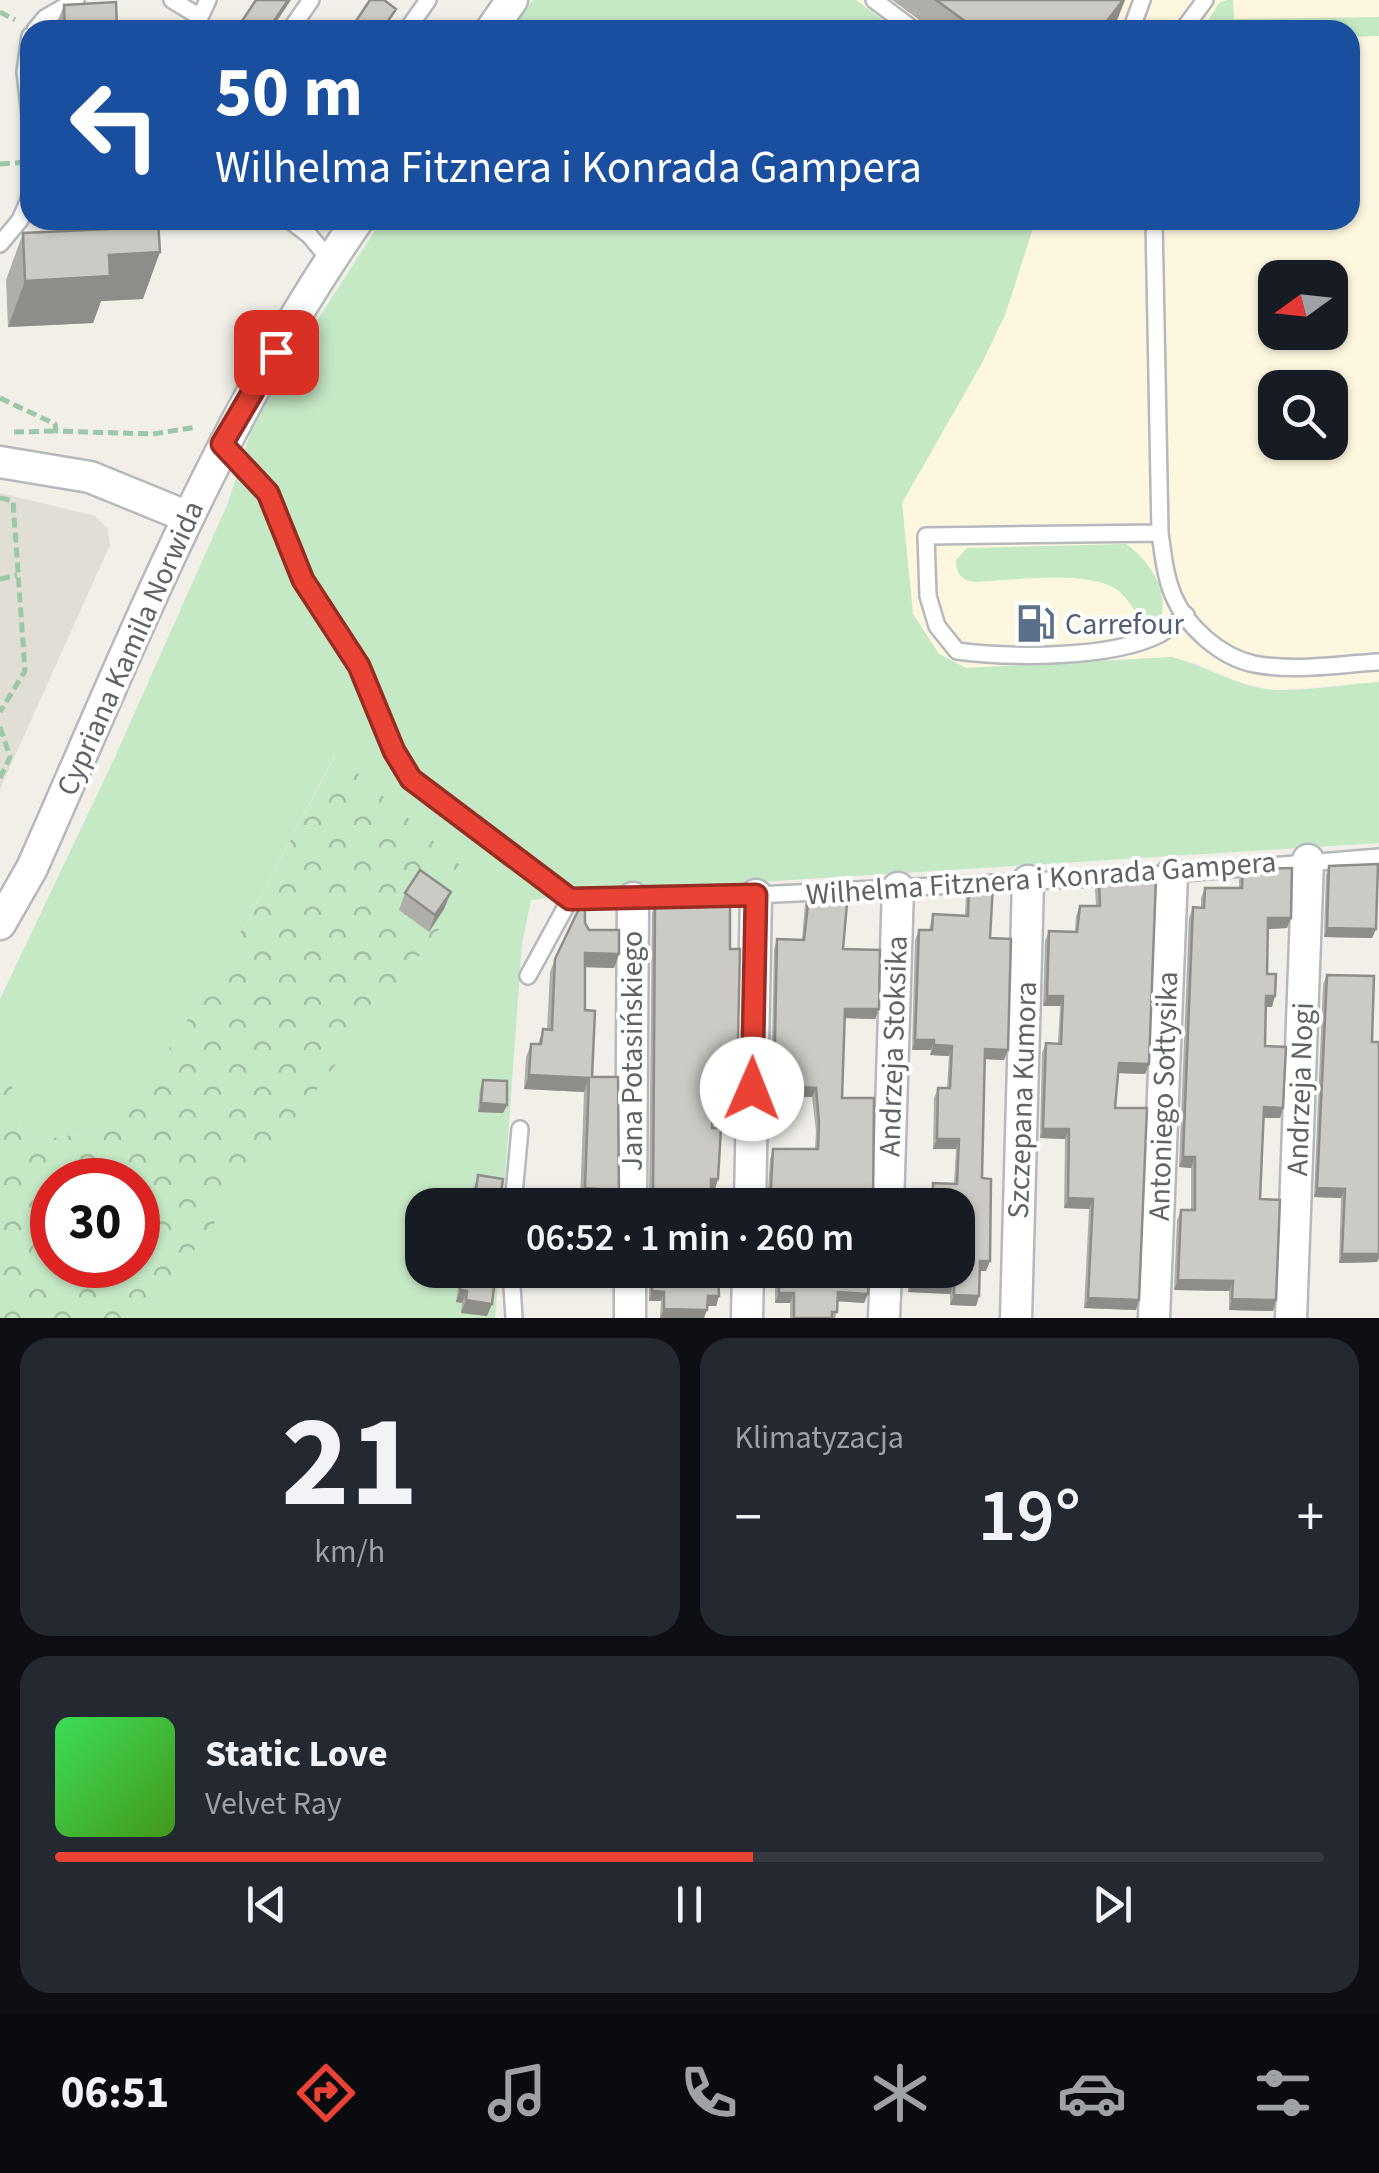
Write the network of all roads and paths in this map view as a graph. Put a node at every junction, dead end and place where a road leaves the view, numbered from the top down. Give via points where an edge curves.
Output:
1 (76, 0) edge
2 (172, 0) edge
3 (874, 0) edge
4 (43, 20) edge
5 (196, 20) edge
6 (901, 20) edge
7 (20, 220) edge
8 (302, 230) edge
9 (351, 230) edge
10 (1154, 230) edge
11 (0, 244) edge
12 (330, 260) junction
13 (0, 398) edge
14 (197, 427) dead end
15 (56, 431) junction
16 (0, 433) edge
17 (222, 444) junction
18 (0, 462) edge
19 (0, 498) edge
20 (188, 517) junction
21 (1160, 534) junction
22 (17, 575) junction
23 (0, 579) edge
24 (1186, 614) junction
25 (1379, 662) edge
26 (0, 712) edge
27 (0, 727) edge
28 (0, 778) edge
29 (1379, 856) edge
30 (1308, 860) junction
31 (1172, 874) junction
32 (1028, 882) junction
33 (898, 888) junction
34 (756, 895) junction
35 (633, 898) junction
36 (570, 899) junction
37 (0, 924) edge
38 (528, 976) dead end
39 (520, 1129) dead end
40 (515, 1188) edge
41 (631, 1188) edge
42 (750, 1188) edge
43 (889, 1188) edge
44 (512, 1288) edge
45 (630, 1288) edge
46 (748, 1288) edge
47 (885, 1288) edge
48 (514, 1318) edge
49 (630, 1318) edge
50 (748, 1318) edge
51 (884, 1318) edge
52 (1016, 1318) edge
53 (1154, 1318) edge
54 (1292, 1318) edge

1 - 4 lane
2 - 5 lane
3 - 6 lane
7 - 11 lane
8 - 12 lane
9 - 12 street, Cypriana Kamila Norwida
10 - 21 lane
12 - 17 street, Cypriana Kamila Norwida
13 - 15 path via 56,424
14 - 15 path via 153,434
15 - 16 path
17 - 20 street, Cypriana Kamila Norwida
17 - 36 lane via 268,493 303,580 359,666 411,779
18 - 20 street via 90,477
19 - 22 path via 13,501
20 - 37 street, Cypriana Kamila Norwida via 32,868
21 - 24 lane via 1165,570
21 - 24 lane via 926,536 936,626 957,651 1036,654 1120,648 1162,634
22 - 23 path
22 - 26 path via 25,671
24 - 25 lane via 1223,652 1252,664
27 - 28 path via 10,757
29 - 30 lane, Wilhelma Fitznera i Konrada Gampera
30 - 31 lane, Wilhelma Fitznera i Konrada Gampera
30 - 54 street, Andrzeja Nogi
31 - 32 lane, Wilhelma Fitznera i Konrada Gampera
31 - 53 street, Antoniego Sołtysika
32 - 33 lane, Wilhelma Fitznera i Konrada Gampera
32 - 52 street, Szczepana Kumora
33 - 34 lane, Wilhelma Fitznera i Konrada Gampera
33 - 43 street, Andrzeja Stoksika
34 - 35 lane, Wilhelma Fitznera i Konrada Gampera
34 - 42 street
35 - 36 lane, Wilhelma Fitznera i Konrada Gampera
35 - 41 street, Jana Potasińskiego
36 - 38 lane
39 - 40 lane
44 - 48 lane
45 - 49 street
46 - 50 street
47 - 51 street

